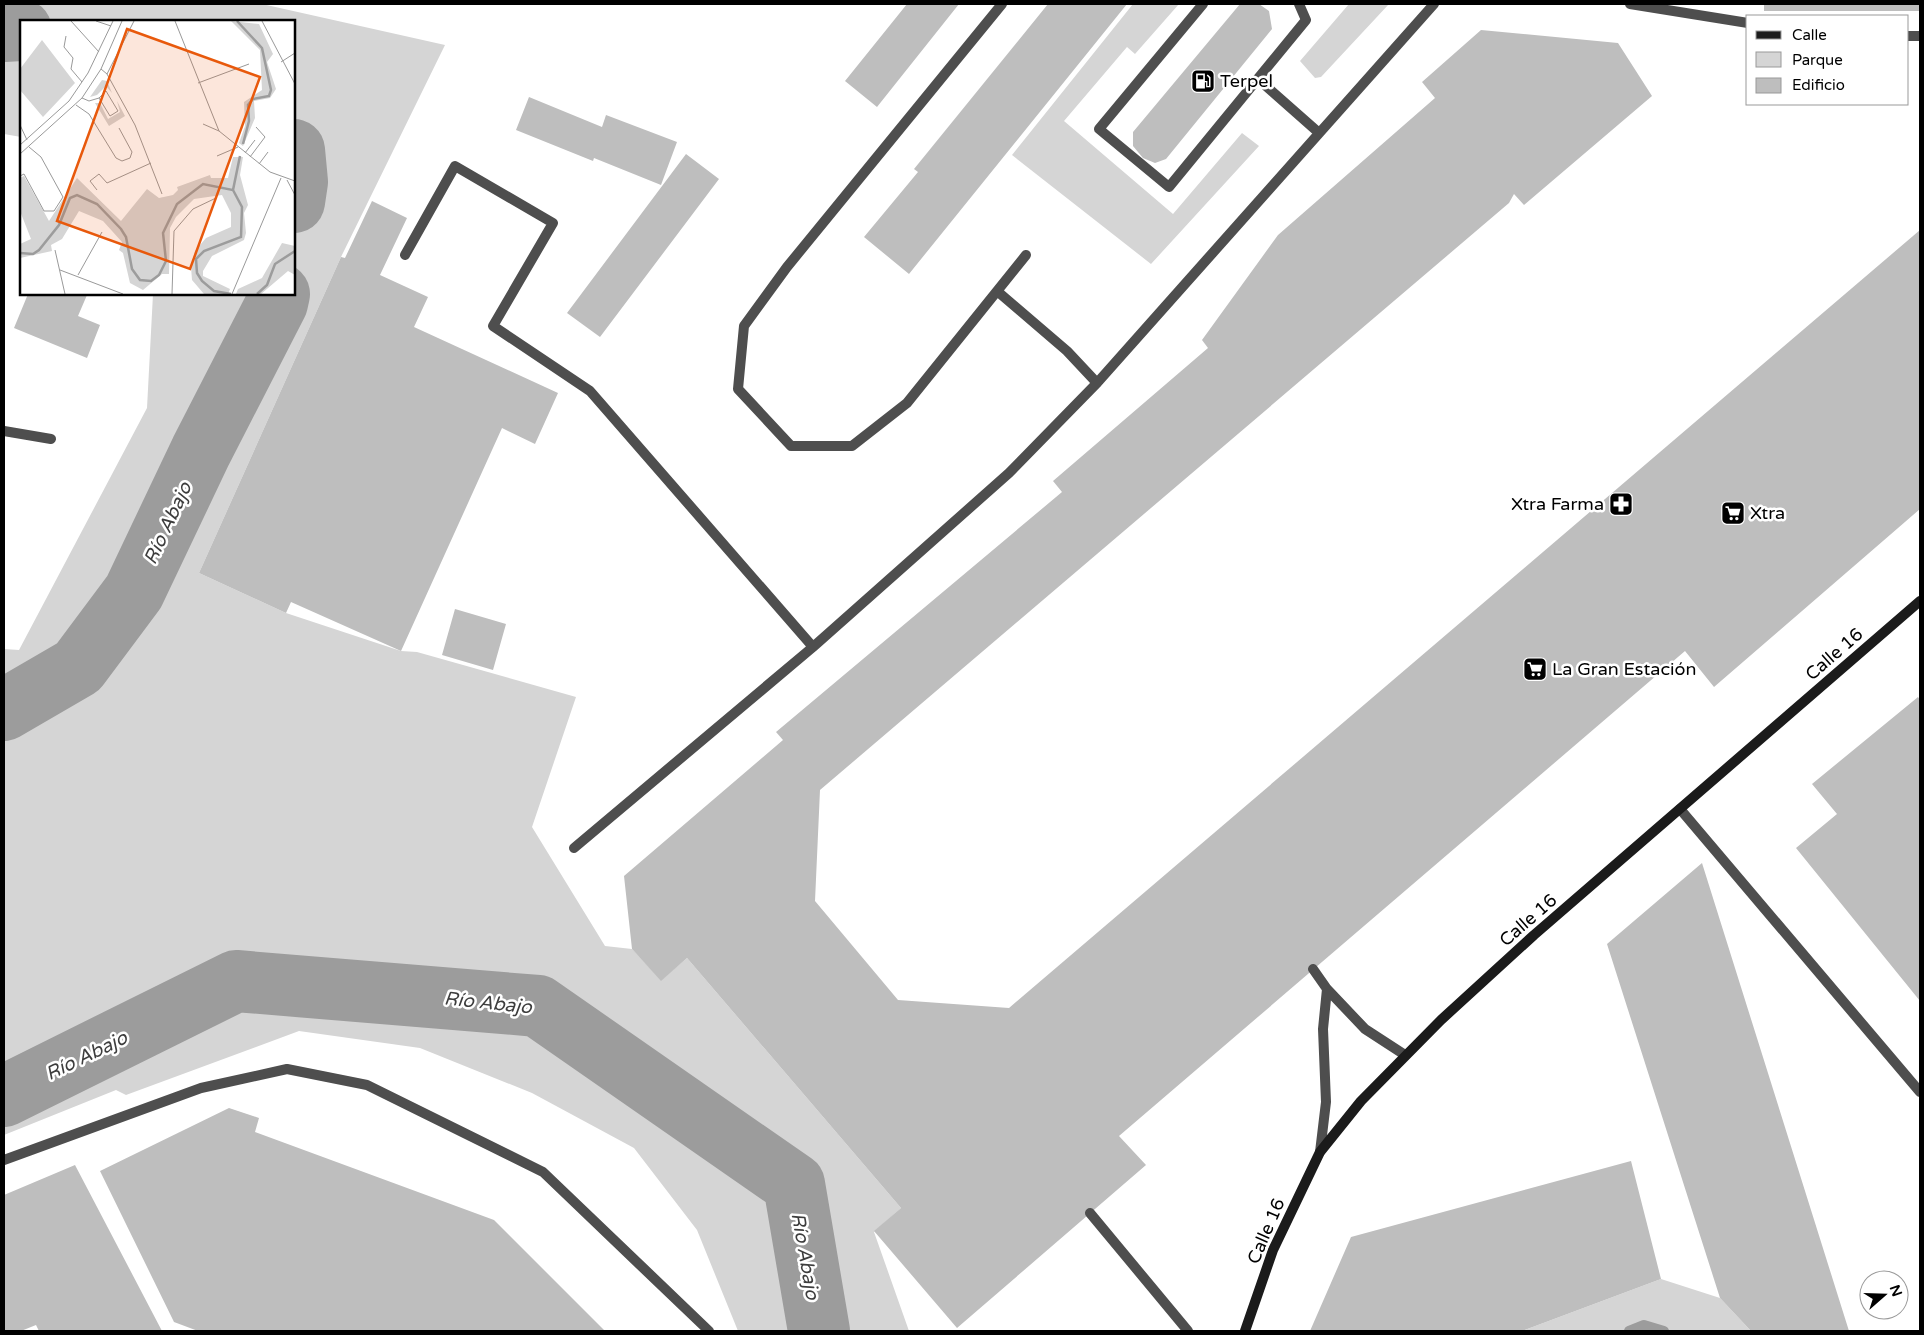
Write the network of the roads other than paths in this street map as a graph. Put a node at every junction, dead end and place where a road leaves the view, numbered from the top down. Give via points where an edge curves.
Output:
1 (1002, 4) edge
2 (1203, 4) edge
3 (1299, 4) edge
4 (1434, 4) edge
5 (1630, 4) edge
6 (1746, 23) edge
7 (1258, 79) junction
8 (1318, 132) junction
9 (405, 255) dead end
10 (1026, 255) dead end
11 (997, 291) junction
12 (1097, 383) junction
13 (4, 432) edge
14 (51, 439) dead end
15 (1920, 601) edge
16 (812, 647) junction
17 (1680, 809) junction
18 (574, 848) dead end
19 (1313, 969) dead end
20 (1327, 989) junction
21 (1404, 1056) junction
22 (1920, 1092) edge
23 (1320, 1152) junction
24 (4, 1160) edge
25 (1090, 1213) dead end
26 (709, 1331) edge
27 (1188, 1331) edge
28 (1245, 1331) edge

1 - 11 lane via 787,268 744,326 738,389 791,446 852,446 907,403
2 - 7 lane via 1099,129 1169,187
3 - 7 lane via 1306,20
4 - 8 lane
5 - 6 lane
7 - 8 lane
8 - 12 lane
9 - 16 lane via 455,166 553,223 493,326 590,391
10 - 11 lane
11 - 12 lane via 1067,350
12 - 16 lane via 1009,472
13 - 14 lane
15 - 17 main road, Calle 16
16 - 18 lane
17 - 21 main road, Calle 16 via 1534,935
17 - 22 lane
19 - 20 lane
20 - 21 lane via 1365,1029
20 - 23 lane via 1323,1028 1326,1102
21 - 23 main road, Calle 16 via 1361,1101
23 - 28 main road, Calle 16 via 1273,1250
24 - 26 lane via 201,1088 288,1069 367,1085 543,1172
25 - 27 lane

